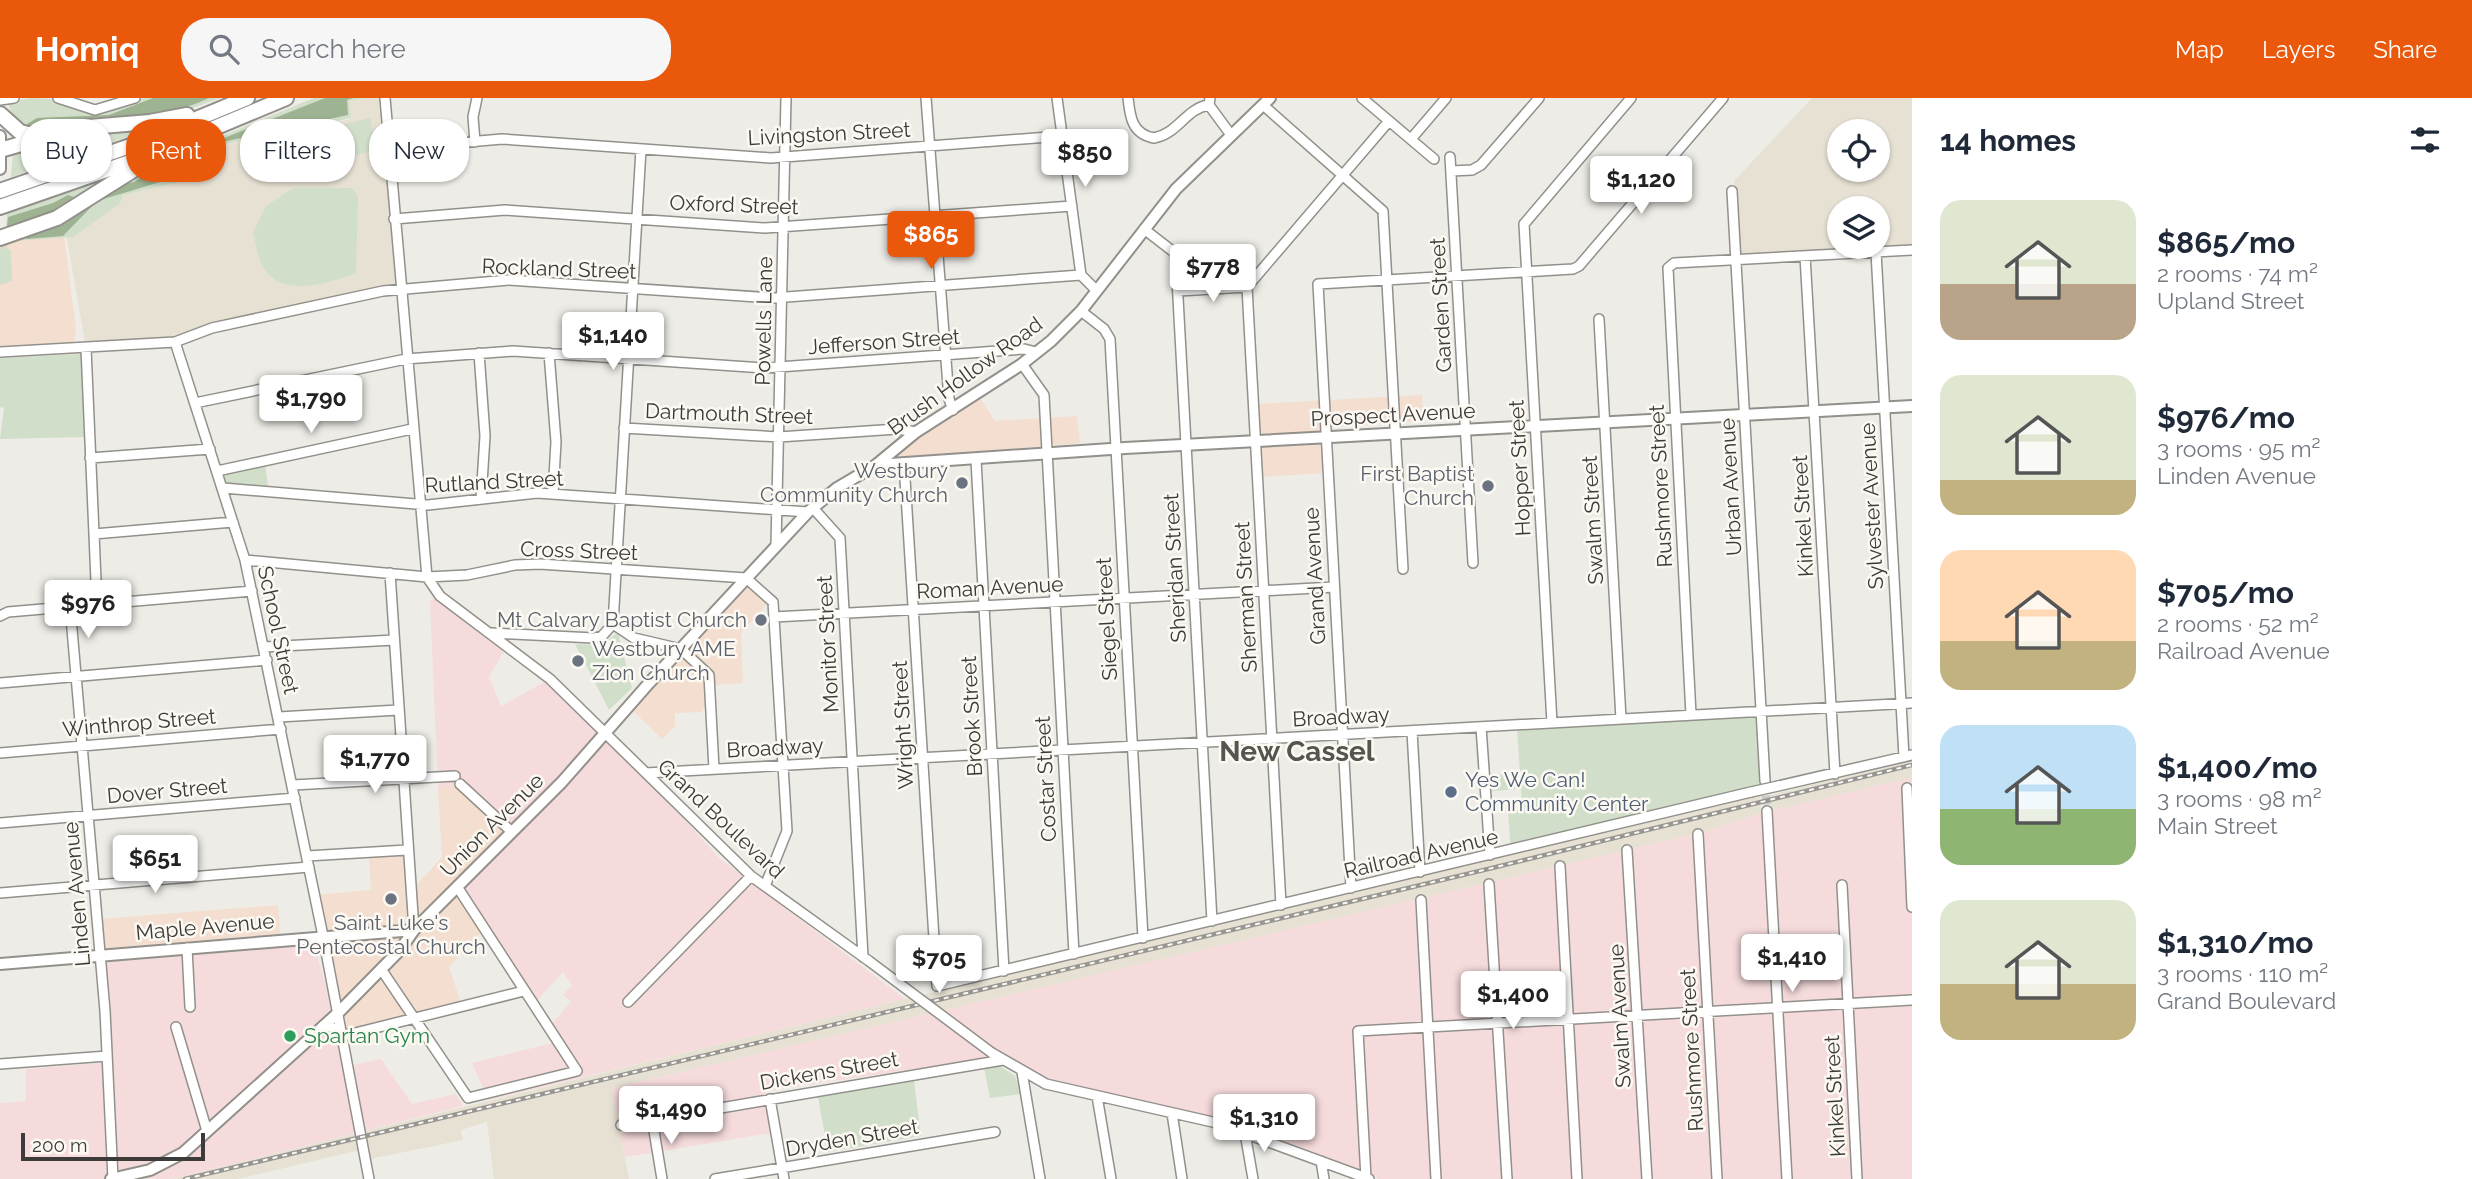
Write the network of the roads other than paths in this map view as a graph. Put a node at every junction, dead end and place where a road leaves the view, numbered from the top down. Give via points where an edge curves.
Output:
1 (14, 98) edge
2 (58, 98) edge
3 (135, 98) edge
4 (286, 98) edge
5 (385, 98) edge
6 (478, 98) edge
7 (786, 98) edge
8 (926, 98) edge
9 (1057, 98) edge
10 (1128, 98) edge
11 (1362, 98) edge
12 (1446, 98) edge
13 (1539, 98) edge
14 (1631, 98) edge
15 (1723, 98) edge
16 (0, 100) edge
17 (242, 100) edge
18 (1210, 101) edge
19 (1266, 102) edge
20 (0, 114) edge
21 (386, 119) edge
22 (1389, 121) junction
23 (226, 123) edge
24 (112, 125) edge
25 (21, 132) edge
26 (1231, 135) junction
27 (0, 136) edge
28 (1062, 136) junction
29 (1411, 139) junction
30 (469, 142) edge
31 (475, 142) junction
32 (21, 143) edge
33 (930, 146) junction
34 (641, 149) junction
35 (0, 150) edge
36 (786, 157) junction
37 (1450, 157) dead end
38 (1434, 159) dead end
39 (126, 162) edge
40 (0, 169) edge
41 (1451, 171) junction
42 (126, 174) edge
43 (1343, 175) junction
44 (391, 182) edge
45 (0, 191) edge
46 (1732, 191) dead end
47 (1072, 206) junction
48 (0, 207) edge
49 (935, 216) junction
50 (394, 219) junction
51 (637, 219) junction
52 (783, 227) junction
53 (1144, 229) junction
54 (0, 238) edge
55 (1912, 250) edge
56 (1890, 251) edge
57 (1827, 255) edge
58 (1805, 256) junction
59 (1876, 259) edge
60 (1736, 260) junction
61 (1526, 272) junction
62 (1082, 275) junction
63 (1457, 275) junction
64 (1387, 279) junction
65 (940, 286) junction
66 (1247, 287) junction
67 (633, 289) junction
68 (1095, 289) junction
69 (400, 290) junction
70 (1178, 291) junction
71 (782, 297) junction
72 (1081, 311) junction
73 (1599, 319) dead end
74 (175, 342) junction
75 (86, 348) junction
76 (0, 352) edge
77 (1036, 352) junction
78 (479, 353) junction
79 (549, 353) junction
80 (945, 355) junction
81 (628, 358) junction
82 (406, 359) junction
83 (1023, 364) junction
84 (781, 367) junction
85 (195, 403) junction
86 (1912, 406) edge
87 (1884, 407) junction
88 (953, 410) junction
89 (1815, 412) junction
90 (1745, 416) junction
91 (1675, 420) junction
92 (1605, 423) junction
93 (1535, 427) junction
94 (624, 428) junction
95 (412, 429) junction
96 (1465, 431) junction
97 (916, 432) junction
98 (1395, 433) junction
99 (779, 437) junction
100 (1325, 437) junction
101 (1255, 441) junction
102 (1185, 444) junction
103 (1116, 448) junction
104 (209, 449) junction
105 (1046, 454) junction
106 (90, 458) junction
107 (975, 460) junction
108 (904, 463) junction
109 (876, 465) junction
110 (217, 471) junction
111 (223, 488) junction
112 (553, 494) junction
113 (620, 498) junction
114 (481, 499) junction
115 (420, 504) junction
116 (778, 509) junction
117 (811, 510) junction
118 (233, 522) junction
119 (94, 534) junction
120 (776, 545) junction
121 (245, 560) junction
122 (1473, 563) dead end
123 (615, 569) junction
124 (1403, 569) dead end
125 (390, 573) junction
126 (427, 577) junction
127 (746, 578) junction
128 (1334, 587) junction
129 (1264, 590) junction
130 (252, 591) junction
131 (1194, 594) junction
132 (1124, 598) junction
133 (1054, 602) junction
134 (97, 604) junction
135 (984, 606) junction
136 (70, 607) junction
137 (914, 610) junction
138 (844, 614) junction
139 (0, 616) edge
140 (774, 617) junction
141 (613, 624) junction
142 (491, 633) junction
143 (394, 640) junction
144 (264, 647) junction
145 (681, 649) junction
146 (267, 660) junction
147 (76, 676) junction
148 (0, 682) edge
149 (1912, 703) edge
150 (1901, 704) junction
151 (1831, 707) junction
152 (398, 710) junction
153 (1761, 711) junction
154 (1691, 715) junction
155 (279, 717) junction
156 (1621, 719) junction
157 (1552, 723) junction
158 (1481, 727) junction
159 (281, 729) junction
160 (1412, 731) junction
161 (607, 734) junction
162 (1342, 735) junction
163 (1272, 738) junction
164 (1202, 742) junction
165 (82, 746) junction
166 (1132, 746) junction
167 (1062, 750) junction
168 (0, 753) edge
169 (991, 755) junction
170 (1908, 756) edge
171 (923, 758) junction
172 (853, 762) junction
173 (783, 766) junction
174 (714, 769) junction
175 (646, 773) junction
176 (1835, 774) junction
177 (402, 779) junction
178 (1765, 781) tunnel mouth
179 (293, 785) junction
180 (1907, 788) dead end
181 (295, 798) junction
182 (1767, 811) tunnel mouth
183 (88, 816) junction
184 (0, 823) edge
185 (512, 832) junction
186 (1698, 834) dead end
187 (407, 850) junction
188 (1628, 850) dead end
189 (1490, 855) junction
190 (307, 856) junction
191 (1560, 866) dead end
192 (309, 867) junction
193 (1420, 872) junction
194 (751, 876) junction
195 (1489, 884) dead end
196 (94, 885) junction
197 (1842, 885) dead end
198 (765, 886) junction
199 (458, 888) junction
200 (1351, 888) junction
201 (0, 893) edge
202 (1420, 900) dead end
203 (1281, 905) junction
204 (1912, 907) edge
205 (1212, 921) junction
206 (414, 930) junction
207 (323, 936) junction
208 (1143, 938) junction
209 (187, 948) junction
210 (1073, 954) junction
211 (100, 955) junction
212 (866, 959) junction
213 (0, 964) edge
214 (381, 969) junction
215 (1004, 971) junction
216 (937, 986) joint
217 (524, 991) junction
218 (1912, 1000) edge
219 (628, 1002) dead end
220 (1848, 1004) junction
221 (190, 1007) dead end
222 (1777, 1008) junction
223 (1708, 1012) junction
224 (338, 1013) junction
225 (1638, 1016) junction
226 (414, 1018) junction
227 (1568, 1020) junction
228 (1498, 1023) junction
229 (324, 1025) junction
230 (176, 1027) dead end
231 (1428, 1027) junction
232 (342, 1036) junction
233 (107, 1056) junction
234 (1003, 1060) junction
235 (0, 1064) edge
236 (1022, 1072) junction
237 (1097, 1096) junction
238 (771, 1099) junction
239 (1172, 1113) junction
240 (652, 1119) junction
241 (621, 1125) dead end
242 (207, 1131) junction
243 (995, 1132) dead end
244 (1245, 1133) junction
245 (1321, 1161) junction
246 (782, 1168) junction
247 (1367, 1178) edge
248 (112, 1179) edge
249 (369, 1179) edge
250 (662, 1179) edge
251 (715, 1179) edge
252 (784, 1179) edge
253 (1040, 1179) edge
254 (1111, 1179) edge
255 (1182, 1179) edge
256 (1253, 1179) edge
257 (1324, 1179) edge
258 (1436, 1179) edge
259 (1507, 1179) edge
260 (1577, 1179) edge
261 (1647, 1179) edge
262 (1717, 1179) edge
263 (1787, 1179) edge
264 (1857, 1179) edge

1 - 16 street
2 - 3 street via 94,110
4 - 23 highway
5 - 21 street
6 - 31 street via 473,117
7 - 36 street, Powells Lane
8 - 33 street
9 - 28 street
10 - 18 street via 1136,130 1154,138 1170,132
11 - 22 street
12 - 29 street
13 - 41 street via 1481,165
14 - 61 street, Hopper Street via 1524,224
15 - 61 street via 1578,266
17 - 24 highway via 169,120
17 - 45 highway via 136,144
18 - 26 street
19 - 26 main road, Brush Hollow Road
19 - 43 street
20 - 25 highway
22 - 29 street
22 - 43 street
26 - 53 main road, Brush Hollow Road via 1176,189
27 - 35 main road
28 - 33 street, Livingston Street
28 - 47 street
29 - 38 street
30 - 31 street, Livingston Street
31 - 34 street, Livingston Street via 502,139
32 - 35 highway
33 - 36 street, Livingston Street
33 - 49 street
34 - 36 street, Livingston Street
34 - 51 street
35 - 40 main road
36 - 52 street, Powells Lane
37 - 41 street, Garden Street
39 - 48 highway
41 - 63 street, Garden Street
42 - 54 highway via 57,218
43 - 64 street via 1383,211
43 - 66 street
44 - 50 street
46 - 60 street, Urban Avenue
47 - 49 street, Oxford Street
47 - 62 street
49 - 52 street, Oxford Street
49 - 65 street
50 - 51 street, Oxford Street via 505,210
50 - 69 street
51 - 52 street, Oxford Street
51 - 67 street
52 - 71 street, Powells Lane
53 - 68 main road, Brush Hollow Road
53 - 70 street, Sheridan Street via 1175,253
55 - 56 street
57 - 58 street
58 - 60 street
58 - 89 street, Kinkel Street
59 - 87 street, Sylvester Avenue
60 - 90 street, Urban Avenue
60 - 91 street, Rushmore Street via 1679,262 1667,272
61 - 63 street
61 - 93 street, Hopper Street
62 - 65 street, Rockland Street
62 - 68 street
63 - 64 street
63 - 96 street, Garden Street
64 - 98 street
64 - 100 street, Grand Avenue via 1321,283 1317,287
65 - 71 street, Rockland Street
65 - 80 street
66 - 70 street
66 - 101 street, Sherman Street
67 - 69 street, Rockland Street via 509,280
67 - 71 street, Rockland Street
67 - 81 street
68 - 72 main road, Brush Hollow Road
69 - 74 street, Rockland Street via 212,328
69 - 82 street
70 - 102 street, Sheridan Street
71 - 84 street, Powells Lane
72 - 77 main road, Brush Hollow Road
72 - 103 street, Siegel Street via 1110,339
73 - 92 street, Swalm Street
74 - 75 street, Rockland Street
74 - 85 street, School Street
75 - 76 street, Rockland Street
75 - 106 street
77 - 80 street, Jefferson Street via 1024,348
77 - 83 main road, Brush Hollow Road
78 - 79 street, Jefferson Street
78 - 82 street, Jefferson Street
78 - 114 street via 485,436
79 - 81 street, Jefferson Street
79 - 112 street via 556,442
80 - 84 street, Jefferson Street
80 - 88 street
81 - 84 street, Jefferson Street
81 - 94 street
82 - 85 street, Jefferson Street
82 - 95 street
83 - 88 main road, Brush Hollow Road
83 - 105 street, Costar Street via 1044,395
84 - 99 street, Powells Lane
85 - 104 street, School Street
86 - 87 main road, Prospect Avenue
87 - 89 main road, Prospect Avenue
87 - 150 street, Sylvester Avenue
88 - 97 main road, Brush Hollow Road
89 - 90 main road, Prospect Avenue
89 - 151 street, Kinkel Street
90 - 91 main road, Prospect Avenue
90 - 153 street, Urban Avenue
91 - 92 main road, Prospect Avenue
91 - 154 street, Rushmore Street
92 - 93 main road, Prospect Avenue
92 - 156 street, Swalm Street
93 - 96 main road, Prospect Avenue
93 - 157 street, Hopper Street
94 - 99 street, Dartmouth Street
94 - 113 street
95 - 110 street
95 - 115 street
96 - 98 main road, Prospect Avenue
96 - 122 street, Garden Street
97 - 99 street, Dartmouth Street via 897,429
97 - 109 main road, Brush Hollow Road
98 - 100 main road, Prospect Avenue
98 - 124 street
99 - 116 street, Powells Lane
100 - 101 main road, Prospect Avenue
100 - 128 street, Grand Avenue
101 - 102 main road, Prospect Avenue
101 - 129 street, Sherman Street
102 - 103 main road, Prospect Avenue
102 - 131 street, Sheridan Street
103 - 105 main road, Prospect Avenue
103 - 132 street, Siegel Street
104 - 106 street
104 - 110 street, School Street
105 - 107 main road, Prospect Avenue
105 - 133 street, Costar Street
106 - 119 street
107 - 108 main road, Prospect Avenue
107 - 135 street, Brook Street
108 - 109 main road, Prospect Avenue
108 - 137 street, Wright Street
109 - 117 main road, Union Avenue
110 - 111 street, School Street
111 - 115 street, Rutland Street
111 - 118 street, School Street
112 - 113 street, Rutland Street
112 - 114 street, Rutland Street
113 - 116 street, Rutland Street
113 - 123 street
114 - 115 street, Rutland Street
115 - 126 street
116 - 117 street, Rutland Street
116 - 120 street, Powells Lane
117 - 120 main road, Union Avenue
117 - 138 street, Monitor Street via 840,538
118 - 119 street
118 - 121 street, School Street
119 - 134 street
120 - 127 main road, Union Avenue
121 - 125 street, Cross Street
121 - 130 street, School Street
123 - 126 street, Cross Street via 514,565
123 - 127 street, Cross Street
123 - 141 street
125 - 126 street, Cross Street
125 - 143 street
126 - 142 street, Grand Boulevard via 440,596
127 - 140 street via 773,602
127 - 145 main road, Union Avenue
128 - 129 street, Roman Avenue
128 - 162 street, Grand Avenue
129 - 131 street, Roman Avenue
129 - 163 street, Sherman Street
130 - 134 street
130 - 144 street, School Street
131 - 132 street, Roman Avenue
131 - 164 street, Sheridan Street
132 - 133 street, Roman Avenue
132 - 166 street, Siegel Street
133 - 135 street, Roman Avenue
133 - 167 street, Costar Street
134 - 136 street
135 - 137 street, Roman Avenue
135 - 169 street, Brook Street
136 - 139 street
136 - 147 street, Linden Avenue
137 - 138 street, Roman Avenue
137 - 171 street, Wright Street
138 - 140 street, Roman Avenue
138 - 172 street, Monitor Street
140 - 173 street
141 - 142 street via 594,638
141 - 145 street via 634,638
142 - 161 street, Grand Boulevard via 536,666
143 - 144 street
143 - 152 street
144 - 146 street, School Street
145 - 161 main road, Union Avenue
145 - 174 street via 709,675
146 - 147 street
146 - 155 street, School Street
147 - 148 street
147 - 165 street, Linden Avenue
149 - 150 street, Broadway
150 - 151 street, Broadway
150 - 170 street, Sylvester Avenue
151 - 153 street, Broadway
151 - 176 street, Kinkel Street
152 - 155 street
152 - 177 street
153 - 154 street, Broadway
153 - 178 street, Urban Avenue
154 - 156 street, Broadway
155 - 159 street, School Street
156 - 157 street, Broadway
157 - 158 street, Broadway
158 - 160 street, Broadway
158 - 189 street
159 - 165 street, Winthrop Street
159 - 179 street, School Street
160 - 162 street, Broadway
160 - 193 street
161 - 175 street, Grand Boulevard
161 - 185 main road, Union Avenue
162 - 163 street, Broadway
162 - 200 street, Grand Avenue
163 - 164 street, Broadway
163 - 203 street, Sherman Street
164 - 166 street, Broadway
164 - 205 street, Sheridan Street
165 - 168 street, Winthrop Street
165 - 183 street, Linden Avenue
166 - 167 street, Broadway
166 - 208 street, Siegel Street
167 - 169 street, Broadway
167 - 210 street, Costar Street
169 - 171 street, Broadway
169 - 215 street, Brook Street
170 - 176 street, Railroad Avenue
171 - 172 street, Broadway
171 - 216 street, Wright Street
172 - 173 street, Broadway
172 - 212 street, Monitor Street
173 - 174 street, Broadway
173 - 198 street via 787,831
174 - 175 street, Broadway
175 - 194 street, Grand Boulevard
176 - 189 street, Railroad Avenue, bridge
177 - 179 street
177 - 185 street via 458,780
177 - 187 street
179 - 181 street, School Street
180 - 204 street
181 - 183 street, Dover Street
181 - 190 street, School Street
182 - 222 street
183 - 184 street, Dover Street
183 - 196 street, Linden Avenue
185 - 199 main road, Union Avenue
186 - 223 street, Rushmore Street
187 - 190 street
187 - 206 street
188 - 225 street, Swalm Avenue
189 - 193 street, Railroad Avenue
190 - 192 street, School Street
191 - 227 street
192 - 196 street
192 - 207 street, School Street
193 - 200 street, Railroad Avenue
194 - 198 street, Grand Boulevard
194 - 219 street
195 - 228 street
196 - 201 street
196 - 211 street, Linden Avenue
197 - 220 street, Kinkel Street
198 - 212 street, Grand Boulevard
199 - 206 main road, Union Avenue
199 - 217 street
200 - 203 street, Railroad Avenue
202 - 231 street
203 - 205 street, Railroad Avenue
205 - 208 street, Railroad Avenue
206 - 207 main road, Maple Avenue
206 - 214 main road, Union Avenue
207 - 209 main road, Maple Avenue
207 - 224 street, School Street
208 - 210 street, Railroad Avenue
209 - 211 main road, Maple Avenue
209 - 221 street
210 - 215 street, Railroad Avenue
211 - 213 main road, Maple Avenue
211 - 233 street, Linden Avenue
212 - 234 street, Grand Boulevard, bridge
214 - 224 main road, Union Avenue
214 - 226 street
215 - 216 street, Railroad Avenue
217 - 226 street
217 - 226 street via 577,1071 468,1098
218 - 220 street
220 - 222 street
220 - 264 street, Kinkel Street
222 - 223 street
222 - 263 street
223 - 225 street
223 - 262 street, Rushmore Street
224 - 229 main road, Union Avenue
224 - 232 street, School Street
225 - 227 street
225 - 261 street, Swalm Avenue
226 - 232 street
227 - 228 street
227 - 260 street
228 - 231 street
228 - 259 street
229 - 232 street
229 - 242 main road, Union Avenue
230 - 242 street
231 - 247 street via 1358,1031
231 - 258 street
232 - 249 street, School Street
233 - 235 street
233 - 248 street, Linden Avenue
234 - 236 street, Grand Boulevard
234 - 238 street, Dickens Street
236 - 237 street, Grand Boulevard via 1046,1084
236 - 253 street
237 - 239 street, Grand Boulevard
237 - 254 street
238 - 240 street, Dickens Street
238 - 246 street
239 - 244 street, Grand Boulevard
239 - 255 street
240 - 241 street, Dickens Street
240 - 250 street
242 - 248 main road, Union Avenue via 167,1162
243 - 246 street, Dryden Street
244 - 245 street, Grand Boulevard
244 - 256 street
245 - 247 street, Grand Boulevard
245 - 257 street
246 - 251 street, Dryden Street
246 - 252 street

